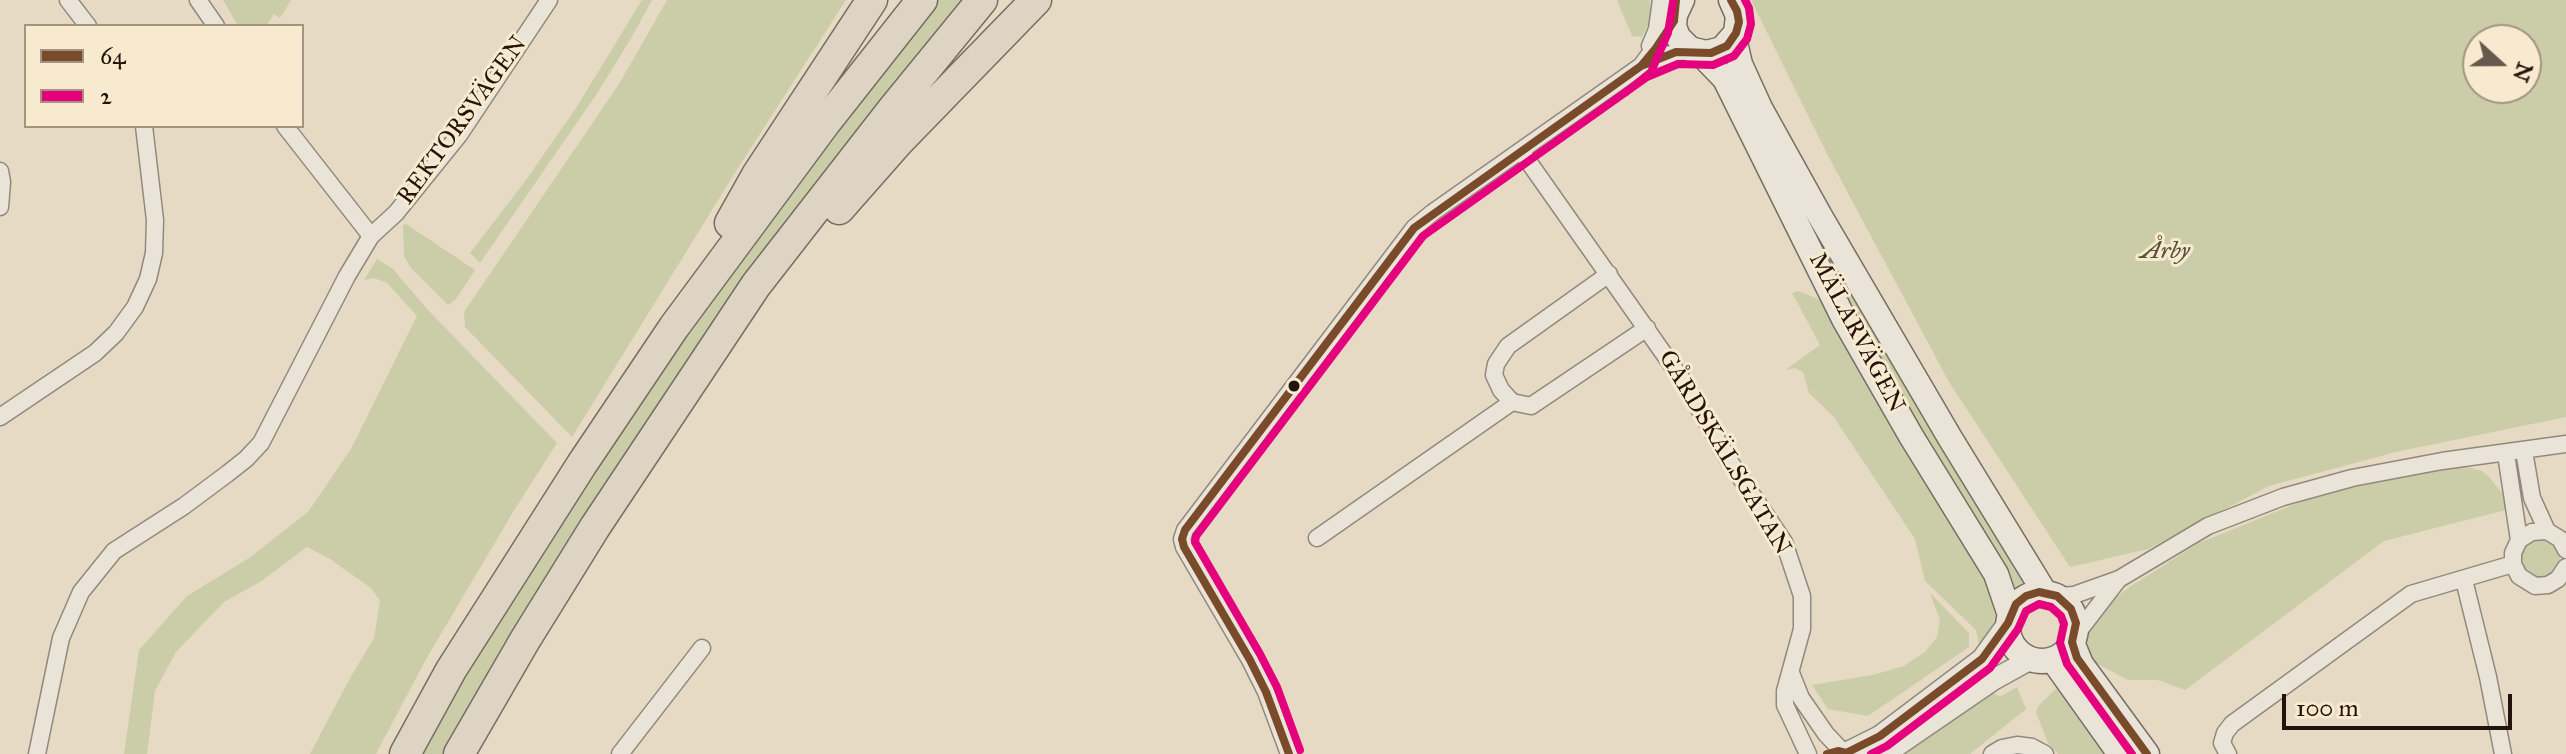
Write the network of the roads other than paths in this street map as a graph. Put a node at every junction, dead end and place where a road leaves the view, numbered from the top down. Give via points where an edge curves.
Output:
1 (68, 0) edge
2 (198, 0) edge
3 (549, 0) edge
4 (872, 0) edge
5 (922, 0) edge
6 (982, 0) edge
7 (1036, 0) edge
8 (1731, 0) edge
9 (1674, 6) edge
10 (86, 24) edge
11 (215, 24) edge
12 (1734, 38) junction
13 (1697, 52) junction
14 (1641, 66) junction
15 (144, 128) edge
16 (287, 128) edge
17 (1521, 151) junction
18 (0, 171) edge
19 (0, 207) edge
20 (371, 236) junction
21 (1609, 274) junction
22 (756, 285) junction
23 (674, 327) junction
24 (1647, 328) junction
25 (1512, 402) junction
26 (0, 417) edge
27 (2566, 444) edge
28 (2524, 451) junction
29 (2506, 454) junction
30 (2547, 531) junction
31 (1317, 538) dead end
32 (2519, 540) junction
33 (2566, 550) edge
34 (2513, 564) junction
35 (2566, 567) edge
36 (2119, 579) junction
37 (2464, 580) junction
38 (2051, 594) junction
39 (2009, 619) junction
40 (2074, 639) junction
41 (702, 648) dead end
42 (2042, 660) junction
43 (1791, 673) junction
44 (1841, 753) edge
45 (37, 754) edge
46 (405, 754) edge
47 (459, 754) edge
48 (620, 754) edge
49 (1289, 754) edge
50 (1808, 754) edge
51 (1885, 754) edge
52 (1992, 754) edge
53 (2045, 754) edge
54 (2120, 754) edge
55 (2147, 754) edge
56 (2228, 754) edge
57 (2503, 754) edge

1 - 10 street
2 - 11 street
3 - 20 street, REKTORSVÄGEN via 429,176
4 - 23 highway via 757,175
5 - 23 highway
6 - 22 highway
7 - 22 highway via 898,142 790,265
8 - 12 main road, MÄLARVÄGEN via 1738,16
9 - 13 main road, MÄLARVÄGEN via 1678,37
9 - 14 street
9 - 14 street
12 - 13 main road via 1722,49
12 - 38 main road, MÄLARVÄGEN via 1754,96 1820,216 1950,438
13 - 14 street via 1676,52
13 - 39 main road, MÄLARVÄGEN via 1725,79 1844,319 1996,574
14 - 17 street
15 - 26 street via 154,253 135,307 95,353
16 - 20 street
17 - 21 street, GÅRDSKÄLSGATAN
17 - 49 street via 1414,228 1183,534 1184,547 1256,670
18 - 19 street
20 - 45 street, REKTORSVÄGEN via 261,443 184,506 114,551 81,592 61,638
21 - 24 street, GÅRDSKÄLSGATAN
21 - 25 street via 1500,355 1494,375
22 - 47 highway via 595,527
23 - 46 highway via 460,657
24 - 25 street, GÅRDSKÄLSGATAN via 1531,406
24 - 43 street, GÅRDSKÄLSGATAN via 1784,542 1802,596 1802,629
25 - 31 street, GÅRDSKÄLSGATAN
27 - 28 street
28 - 29 street
28 - 30 street via 2532,498
29 - 32 street
29 - 36 street via 2352,478 2283,497 2208,526
30 - 32 street
30 - 33 street
32 - 34 street
34 - 35 street via 2519,576 2535,586 2558,579
34 - 37 street
36 - 38 street via 2074,595
36 - 40 street
37 - 56 street via 2411,594 2232,724 2222,743
37 - 57 street
38 - 39 main road via 2020,600
38 - 40 main road via 2071,609
39 - 42 main road via 2014,648
39 - 44 street via 1982,659 1880,736
40 - 42 main road via 2066,651
40 - 55 main road via 2081,664
41 - 48 street
42 - 51 street via 1993,680
42 - 54 main road
43 - 44 street via 1801,698
43 - 50 street, GÅRDSKÄLSGATAN via 1785,705
52 - 53 street via 2017,745

